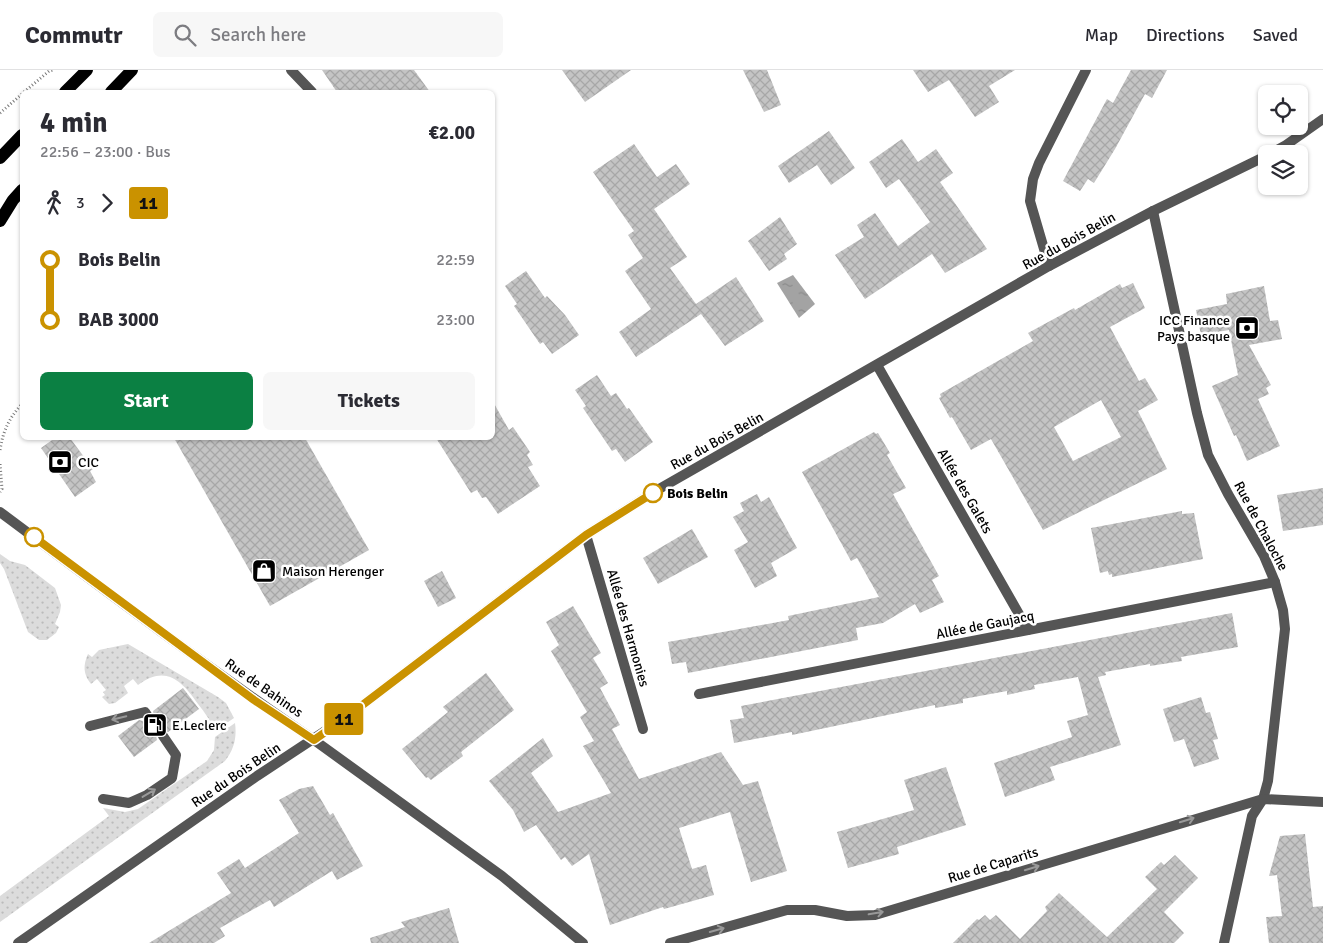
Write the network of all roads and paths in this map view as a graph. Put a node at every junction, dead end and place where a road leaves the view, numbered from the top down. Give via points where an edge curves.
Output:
1 (52, 70) edge
2 (87, 70) edge
3 (132, 70) edge
4 (291, 70) edge
5 (1086, 70) edge
6 (27, 90) edge
7 (67, 90) edge
8 (113, 90) edge
9 (310, 90) edge
10 (20, 96) edge
11 (0, 113) edge
12 (1323, 119) edge
13 (20, 137) edge
14 (1286, 145) edge
15 (0, 158) edge
16 (1258, 160) edge
17 (20, 192) edge
18 (1153, 211) junction
19 (0, 221) edge
20 (1049, 266) junction
21 (877, 365) junction
22 (20, 406) edge
23 (0, 450) edge
24 (0, 464) edge
25 (0, 492) edge
26 (0, 512) edge
27 (586, 535) junction
28 (1275, 582) junction
29 (1028, 630) junction
30 (699, 694) dead end
31 (147, 715) dead end
32 (90, 726) dead end
33 (643, 730) dead end
34 (162, 736) dead end
35 (314, 740) junction
36 (103, 799) dead end
37 (1263, 799) junction
38 (1323, 802) edge
39 (18, 943) edge
40 (583, 943) edge
41 (670, 943) edge
42 (1224, 943) edge

1 - 6 path
2 - 7 main road
3 - 8 main road
4 - 9 street
5 - 20 street via 1033,180 1030,201
10 - 11 path
12 - 14 street
13 - 15 main road
16 - 18 street, Rue du Bois Belin
17 - 19 main road
18 - 20 street, Rue du Bois Belin
18 - 28 street, Rue de Chaloche via 1208,455
20 - 21 street, Rue du Bois Belin
21 - 27 street, Rue du Bois Belin via 659,489
21 - 29 street, Allée des Galets
22 - 23 path via 5,427
24 - 25 path
26 - 35 street, Rue de Bahinos via 254,700
27 - 33 street, Allée des Harmonies
27 - 35 street, Rue du Bois Belin
28 - 29 street, Allée de Gaujacq
28 - 37 street, Rue de Chaloche via 1285,629 1268,781
29 - 30 street, Allée de Gaujacq
31 -> 32 street via 145,712
36 -> 34 street via 129,803 172,778 176,755
35 - 39 street, Rue du Bois Belin via 257,776
35 - 40 street, Rue de Bahinos via 502,876
37 - 38 street, Rue de Caparits
41 -> 37 street, Rue de Caparits via 787,910 815,910 847,916 875,915
37 - 42 street, Rue de Chaloche via 1252,816

